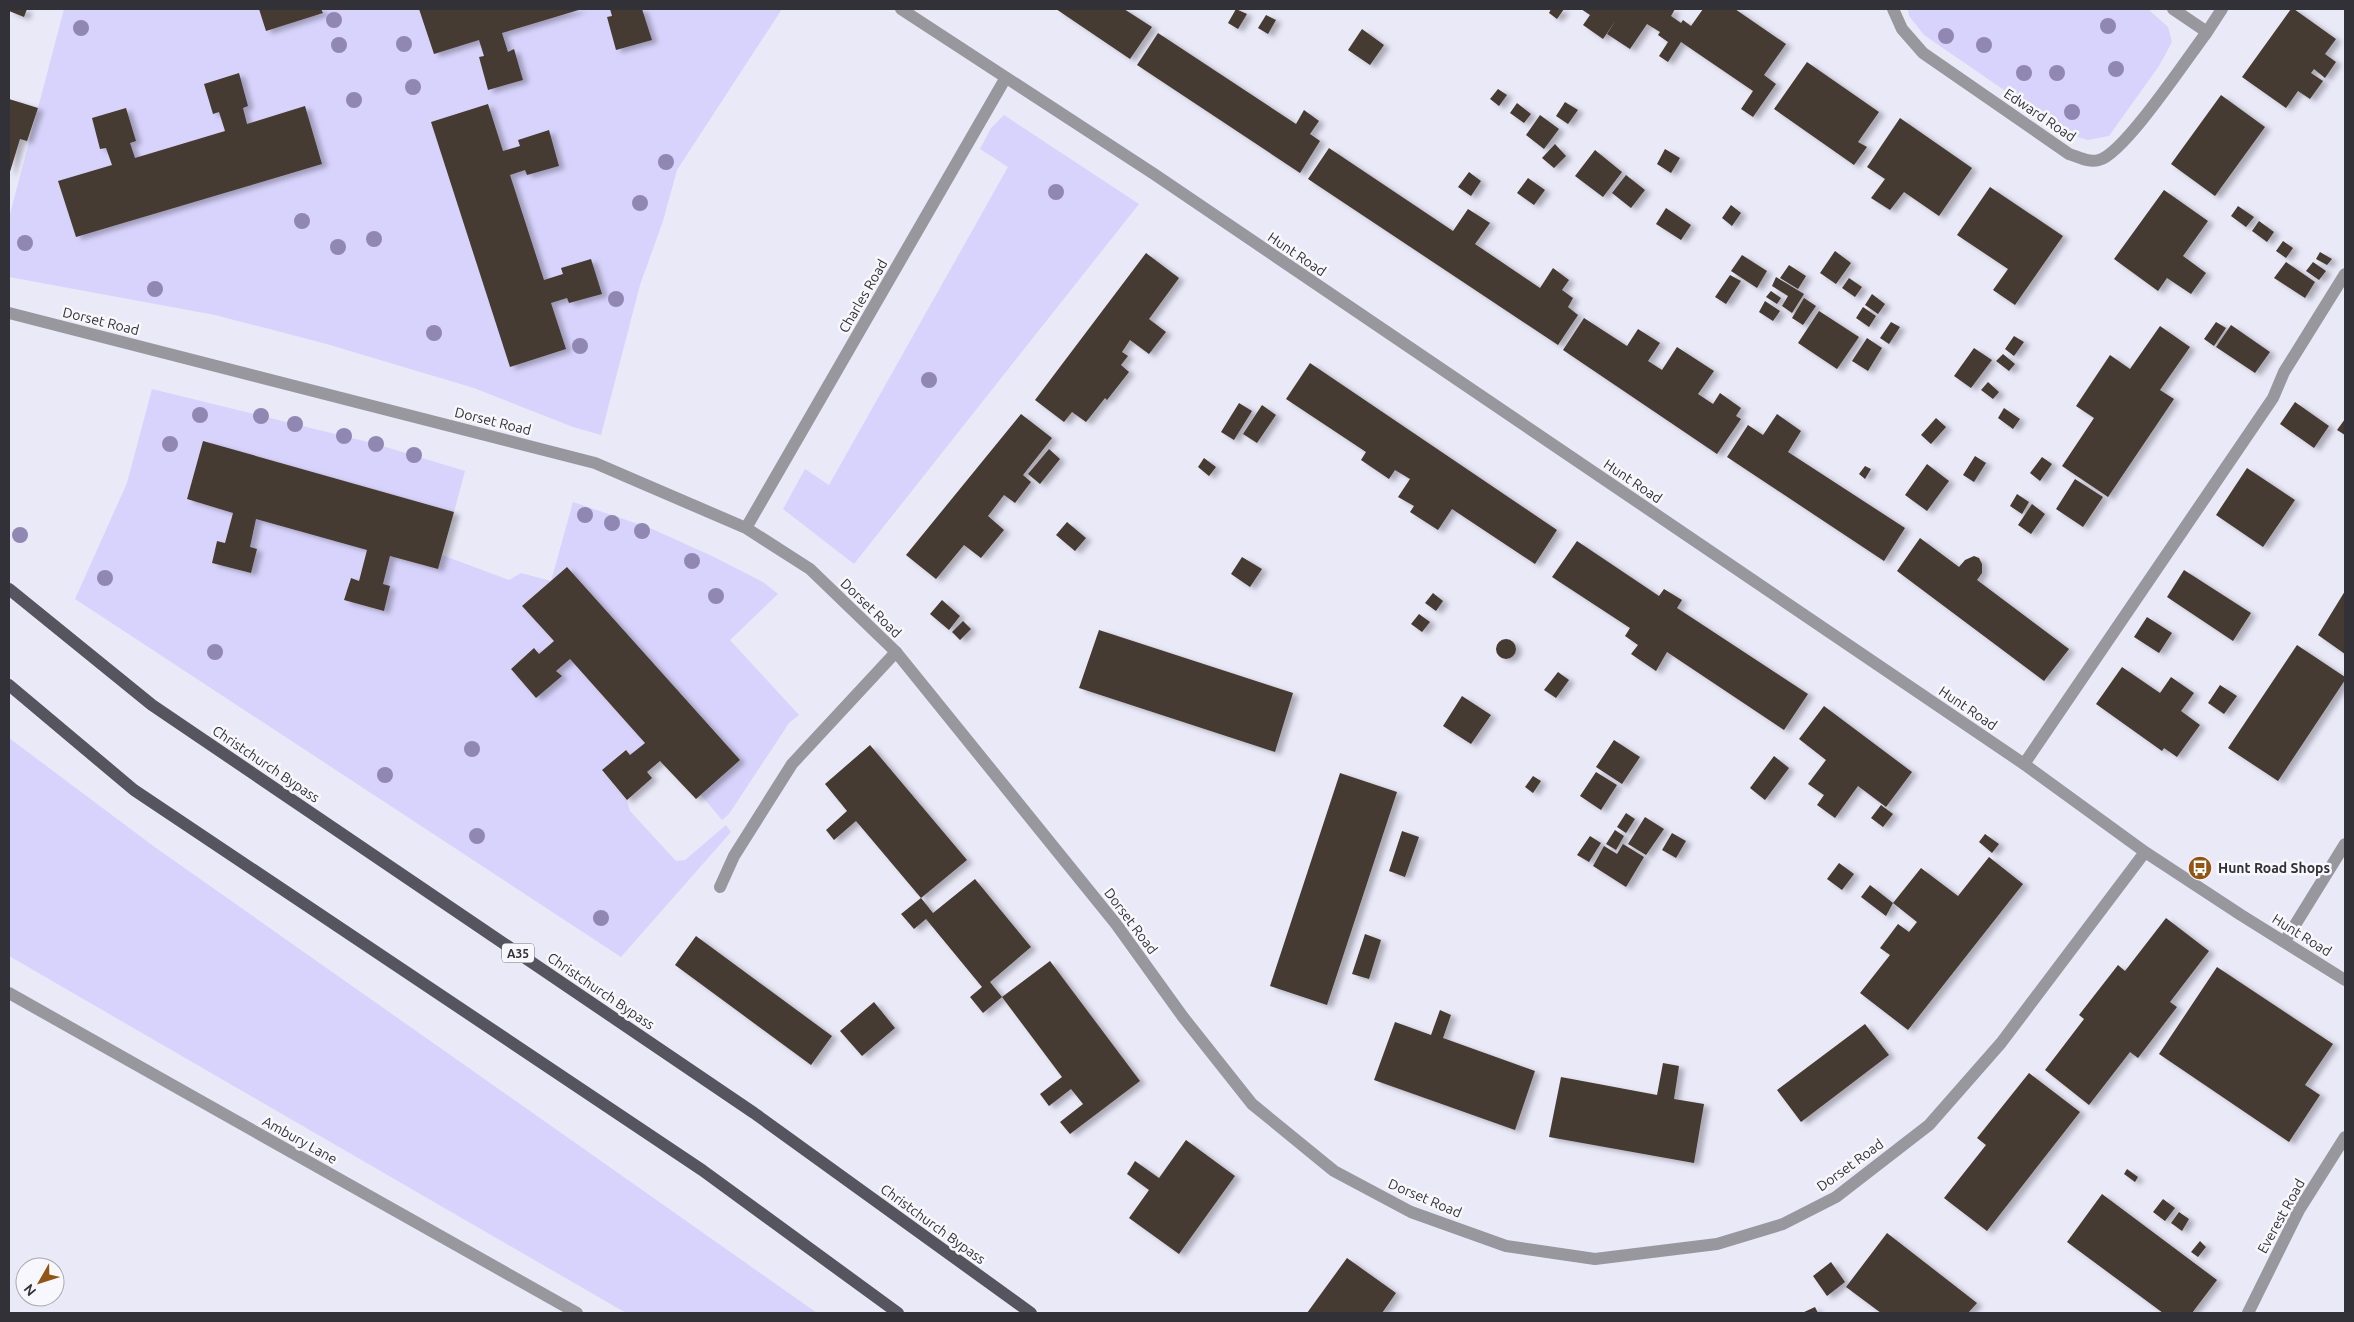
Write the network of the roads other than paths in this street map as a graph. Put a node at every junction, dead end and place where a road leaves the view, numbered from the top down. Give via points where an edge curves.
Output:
1 (902, 9) edge
2 (1893, 9) edge
3 (2173, 9) edge
4 (2222, 9) edge
5 (2206, 32) junction
6 (1005, 79) junction
7 (2345, 274) edge
8 (9, 313) edge
9 (746, 528) junction
10 (9, 589) edge
11 (896, 652) junction
12 (9, 685) edge
13 (2024, 764) junction
14 (2345, 844) edge
15 (2145, 852) junction
16 (720, 888) dead end
17 (2285, 942) junction
18 (2345, 980) edge
19 (9, 993) edge
20 (2345, 1137) edge
21 (577, 1313) edge
22 (898, 1313) edge
23 (1031, 1313) edge
24 (2248, 1313) edge

1 - 6 street, Hunt Road
2 - 5 street, Edward Road via 1902,29 1923,52 2069,154 2088,161 2099,160 2113,152
3 - 5 street
4 - 5 street, Edward Road
6 - 9 street, Charles Road
6 - 13 street, Hunt Road via 1162,180
7 - 13 street via 2284,372 2273,398
8 - 9 street, Dorset Road via 595,463
9 - 11 street, Dorset Road via 810,570
10 - 23 main road, Christchurch Bypass / A35 via 152,705 754,1113
11 - 15 street, Dorset Road via 1116,924 1183,1017 1252,1104 1334,1171 1411,1212 1506,1246 1595,1259 1716,1244 1783,1224 1836,1197 1929,1125 2001,1043
11 - 16 street via 792,764 734,856
12 - 22 main road via 134,790 702,1170
13 - 15 street, Hunt Road
14 - 17 street
15 - 17 street, Hunt Road
17 - 18 street, Hunt Road
19 - 21 street, Ambury Lane
20 - 24 street, Everest Road via 2299,1210

